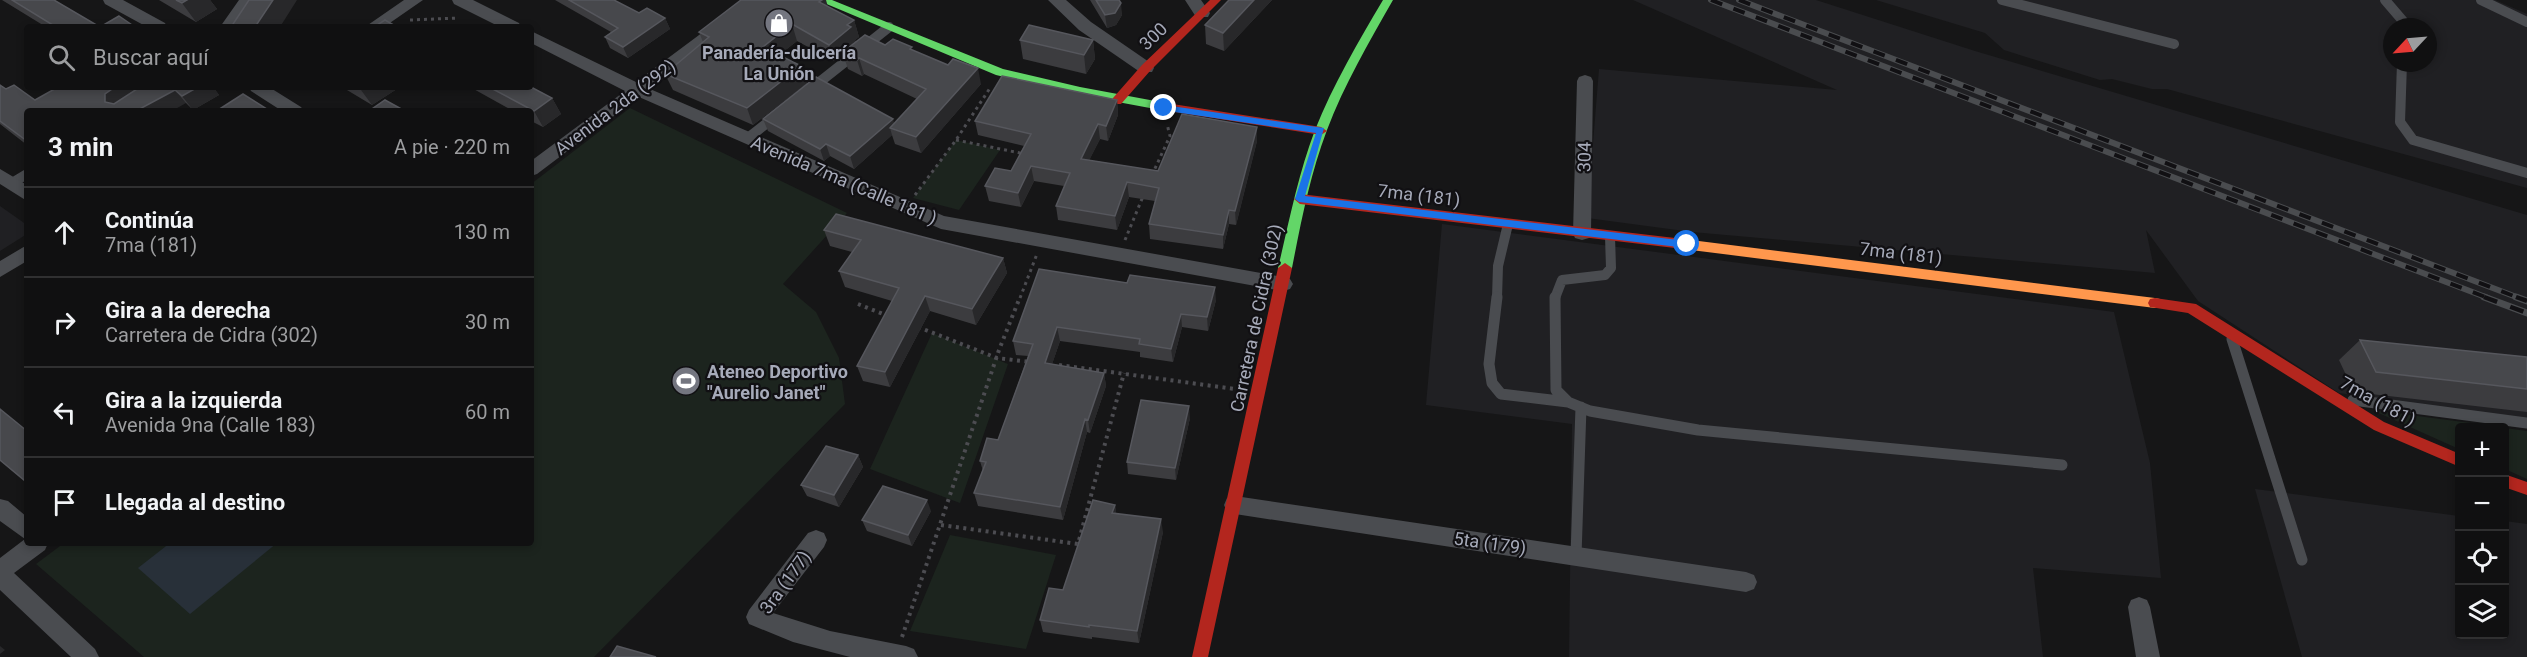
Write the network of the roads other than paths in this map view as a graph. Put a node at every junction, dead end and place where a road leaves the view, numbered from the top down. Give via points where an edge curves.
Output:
1 (111, 0) edge
2 (247, 0) edge
3 (414, 0) edge
4 (460, 0) edge
5 (756, 0) edge
6 (822, 0) edge
7 (1056, 0) edge
8 (1216, 0) edge
9 (1388, 0) edge
10 (2002, 0) edge
11 (2385, 0) edge
12 (2481, 0) edge
13 (1197, 7) edge
14 (2400, 18) edge
15 (2527, 22) edge
16 (154, 24) edge
17 (230, 24) edge
18 (377, 24) edge
19 (507, 24) edge
20 (890, 27) junction
21 (534, 38) edge
22 (2174, 44) dead end
23 (1146, 68) junction
24 (2402, 72) edge
25 (1585, 81) dead end
26 (269, 90) edge
27 (637, 90) junction
28 (801, 96) edge
29 (1117, 101) junction
30 (252, 106) edge
31 (291, 108) edge
32 (783, 110) edge
33 (1321, 130) junction
34 (748, 138) junction
35 (534, 168) edge
36 (2527, 173) edge
37 (1299, 199) junction
38 (1508, 224) junction
39 (1582, 233) junction
40 (1610, 236) junction
41 (24, 254) edge
42 (0, 270) edge
43 (1283, 284) junction
44 (2230, 333) junction
45 (2332, 397) junction
46 (1568, 402) junction
47 (1581, 407) junction
48 (2527, 423) edge
49 (2455, 459) edge
50 (2062, 465) dead end
51 (2509, 482) edge
52 (2527, 489) edge
53 (1234, 505) junction
54 (0, 508) edge
55 (24, 528) edge
56 (816, 540) dead end
57 (33, 546) edge
58 (1576, 556) junction
59 (2302, 560) dead end
60 (0, 573) edge
61 (1746, 582) dead end
62 (2139, 607) dead end
63 (901, 656) edge
64 (87, 657) edge
65 (1200, 657) edge
66 (2148, 657) edge

1 - 16 street
2 - 17 street
3 - 18 street
4 - 19 street
5 - 27 street, Avenida 2da (292)
6 - 20 street
7 - 23 street via 1085,26
8 - 13 street, 300
9 - 33 street, Carretera de Cidra (302) via 1351,64
10 - 22 lane
11 - 14 lane
12 - 15 lane
13 - 23 street, 300
20 - 28 lane
20 - 29 street via 1000,72
21 - 27 street, Avenida 7ma (Calle 181 )
23 - 29 street, 300
24 - 36 lane via 2400,122 2413,140
25 - 39 street, 304
26 - 30 street
26 - 31 street
27 - 34 street, Avenida 7ma (Calle 181 )
27 - 35 street, Avenida 2da (292)
29 - 33 street
32 - 34 lane
33 - 37 street, Carretera de Cidra (302)
34 - 43 street, Avenida 7ma (Calle 181 ) via 940,222
37 - 38 street, 7ma (181)
37 - 43 street, Carretera de Cidra (302)
38 - 39 street, 7ma (181)
38 - 46 lane via 1498,266 1488,364 1492,383 1501,394
39 - 40 street, 7ma (181)
40 - 44 street, 7ma (181) via 2191,308
40 - 46 lane via 1611,268 1605,275 1562,280 1555,294 1556,390
41 - 42 street
43 - 53 street, Carretera de Cidra (302)
44 - 45 street, 7ma (181)
44 - 59 lane
45 - 48 lane
45 - 49 street, 7ma (181) via 2379,426
46 - 47 lane
47 - 50 lane via 1698,430
47 - 58 lane
51 - 52 street
53 - 58 street, 5ta (179)
53 - 65 street, Carretera de Cidra (302)
54 - 55 street
56 - 63 street, 3ra (177) via 757,617 812,639
57 - 60 street
58 - 61 street, 5ta (179)
60 - 64 street
62 - 66 street

